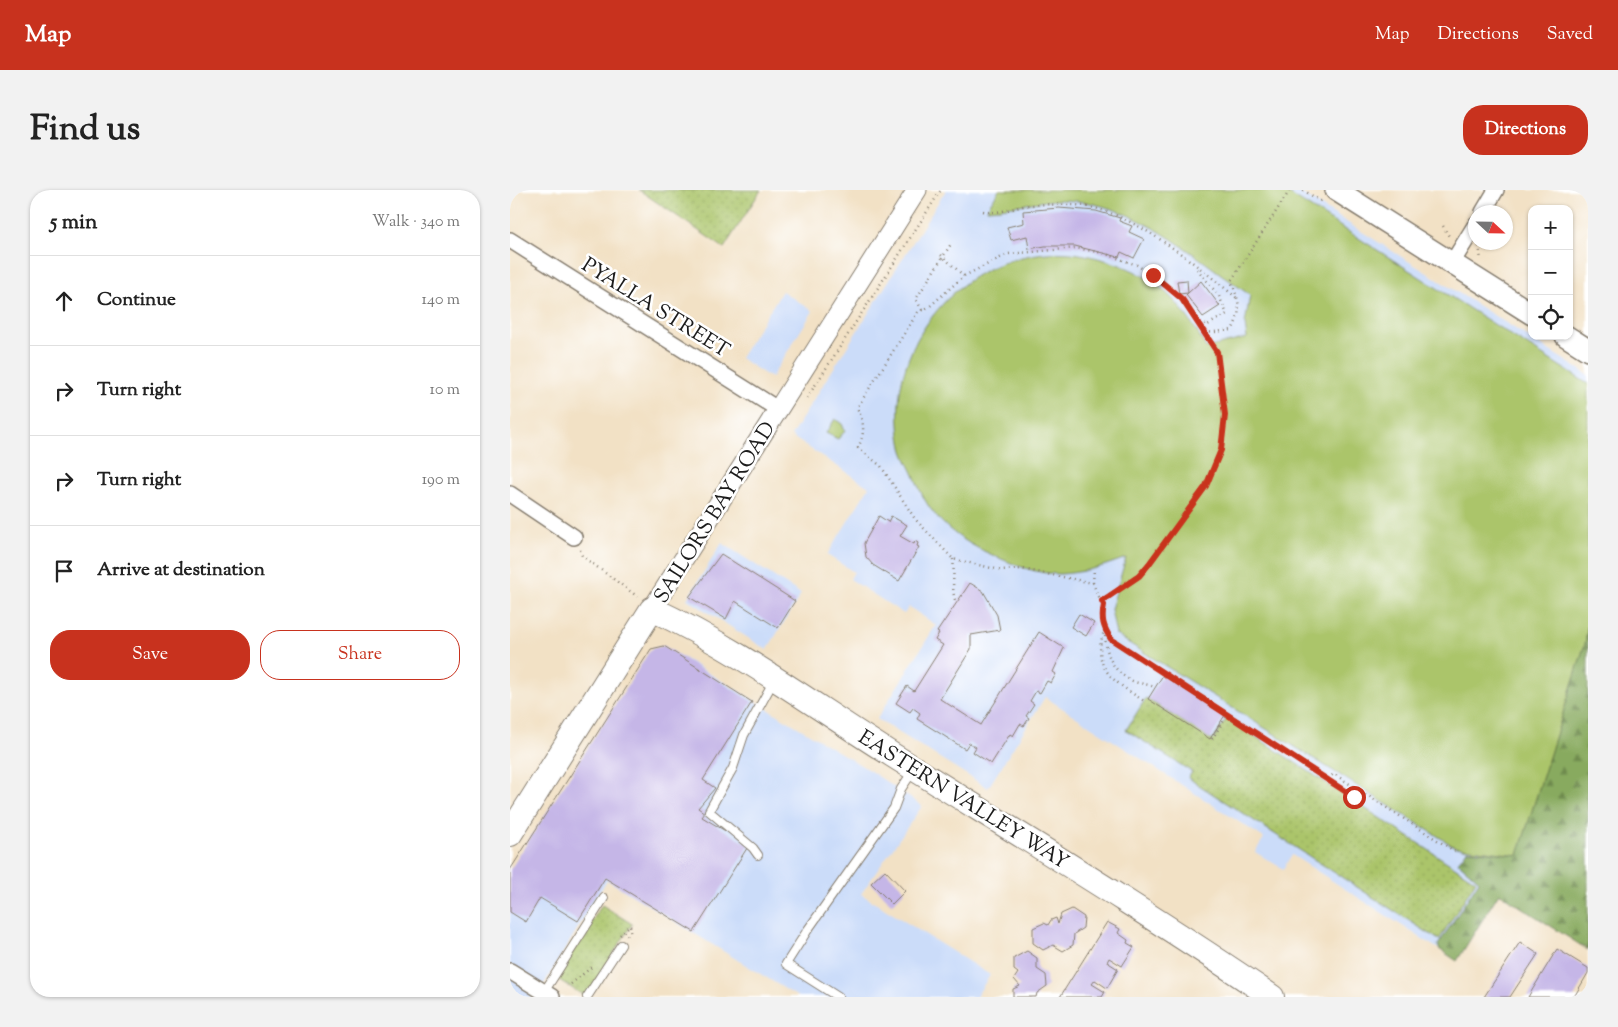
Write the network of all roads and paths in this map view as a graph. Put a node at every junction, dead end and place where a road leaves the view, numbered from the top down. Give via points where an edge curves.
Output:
1 (917, 190) edge
2 (941, 190) edge
3 (1290, 190) edge
4 (1336, 190) edge
5 (1496, 190) edge
6 (1486, 205) edge
7 (983, 211) dead end
8 (1443, 226) dead end
9 (1468, 237) edge
10 (510, 240) edge
11 (1451, 240) dead end
12 (952, 244) dead end
13 (1479, 250) edge
14 (942, 256) junction
15 (1479, 257) dead end
16 (1452, 263) junction
17 (1195, 266) junction
18 (964, 276) junction
19 (1238, 299) junction
20 (922, 310) junction
21 (1528, 311) edge
22 (1203, 321) dead end
23 (1205, 333) junction
24 (1572, 340) edge
25 (1588, 350) edge
26 (807, 398) dead end
27 (778, 410) junction
28 (510, 494) edge
29 (574, 537) joint
30 (953, 559) junction
31 (1094, 569) dead end
32 (1093, 583) junction
33 (955, 600) dead end
34 (1102, 601) junction
35 (645, 603) junction
36 (1105, 629) junction
37 (774, 679) junction
38 (1154, 687) dead end
39 (1144, 701) dead end
40 (1228, 714) junction
41 (1212, 739) dead end
42 (915, 768) junction
43 (1327, 779) junction
44 (1354, 797) dead end
45 (510, 834) edge
46 (1456, 852) dead end
47 (758, 855) dead end
48 (604, 898) dead end
49 (621, 945) dead end
50 (510, 971) edge
51 (548, 995) edge
52 (587, 997) edge
53 (838, 997) edge
54 (1272, 997) edge

1 - 27 street, SAILORS BAY ROAD
2 - 26 path
3 - 19 path via 1231,282
4 - 16 main road
5 - 6 street
7 - 17 path via 995,213 1042,204 1104,210 1152,235
8 - 11 path
9 - 16 street
10 - 27 street, PYALLA STREET
12 - 14 path
13 - 15 path
14 - 18 path
14 - 20 path via 916,299
16 - 21 main road
17 - 19 path
17 - 22 path via 1219,296 1227,314 1206,326
18 - 20 path
18 - 23 path via 988,262 1014,253 1076,248 1103,253 1137,265 1169,287
19 - 23 path via 1240,306 1232,330
20 - 30 path via 856,408 864,428 858,448 881,466 915,519
23 - 34 path via 1217,352 1225,415 1221,450 1206,486 1149,564 1139,576
24 - 25 main road
27 - 35 street, SAILORS BAY ROAD
28 - 29 street
29 - 35 path via 582,556
30 - 32 path via 1000,570 1022,569
30 - 33 path via 952,591
31 - 32 path
32 - 34 path
34 - 36 path
35 - 37 main road, EASTERN VALLEY WAY
35 - 45 main road, SAILORS BAY ROAD
36 - 38 path via 1107,653 1116,669 1130,680
36 - 39 path via 1099,644 1104,665 1117,683
36 - 40 path via 1111,639
37 - 42 main road, EASTERN VALLEY WAY
37 - 47 lane via 744,735 733,768 709,811
40 - 41 path
40 - 43 path
42 - 53 lane via 894,808 786,964
42 - 54 main road, EASTERN VALLEY WAY
43 - 44 path
43 - 46 path via 1334,774
48 - 51 lane
49 - 52 lane
50 - 51 street

